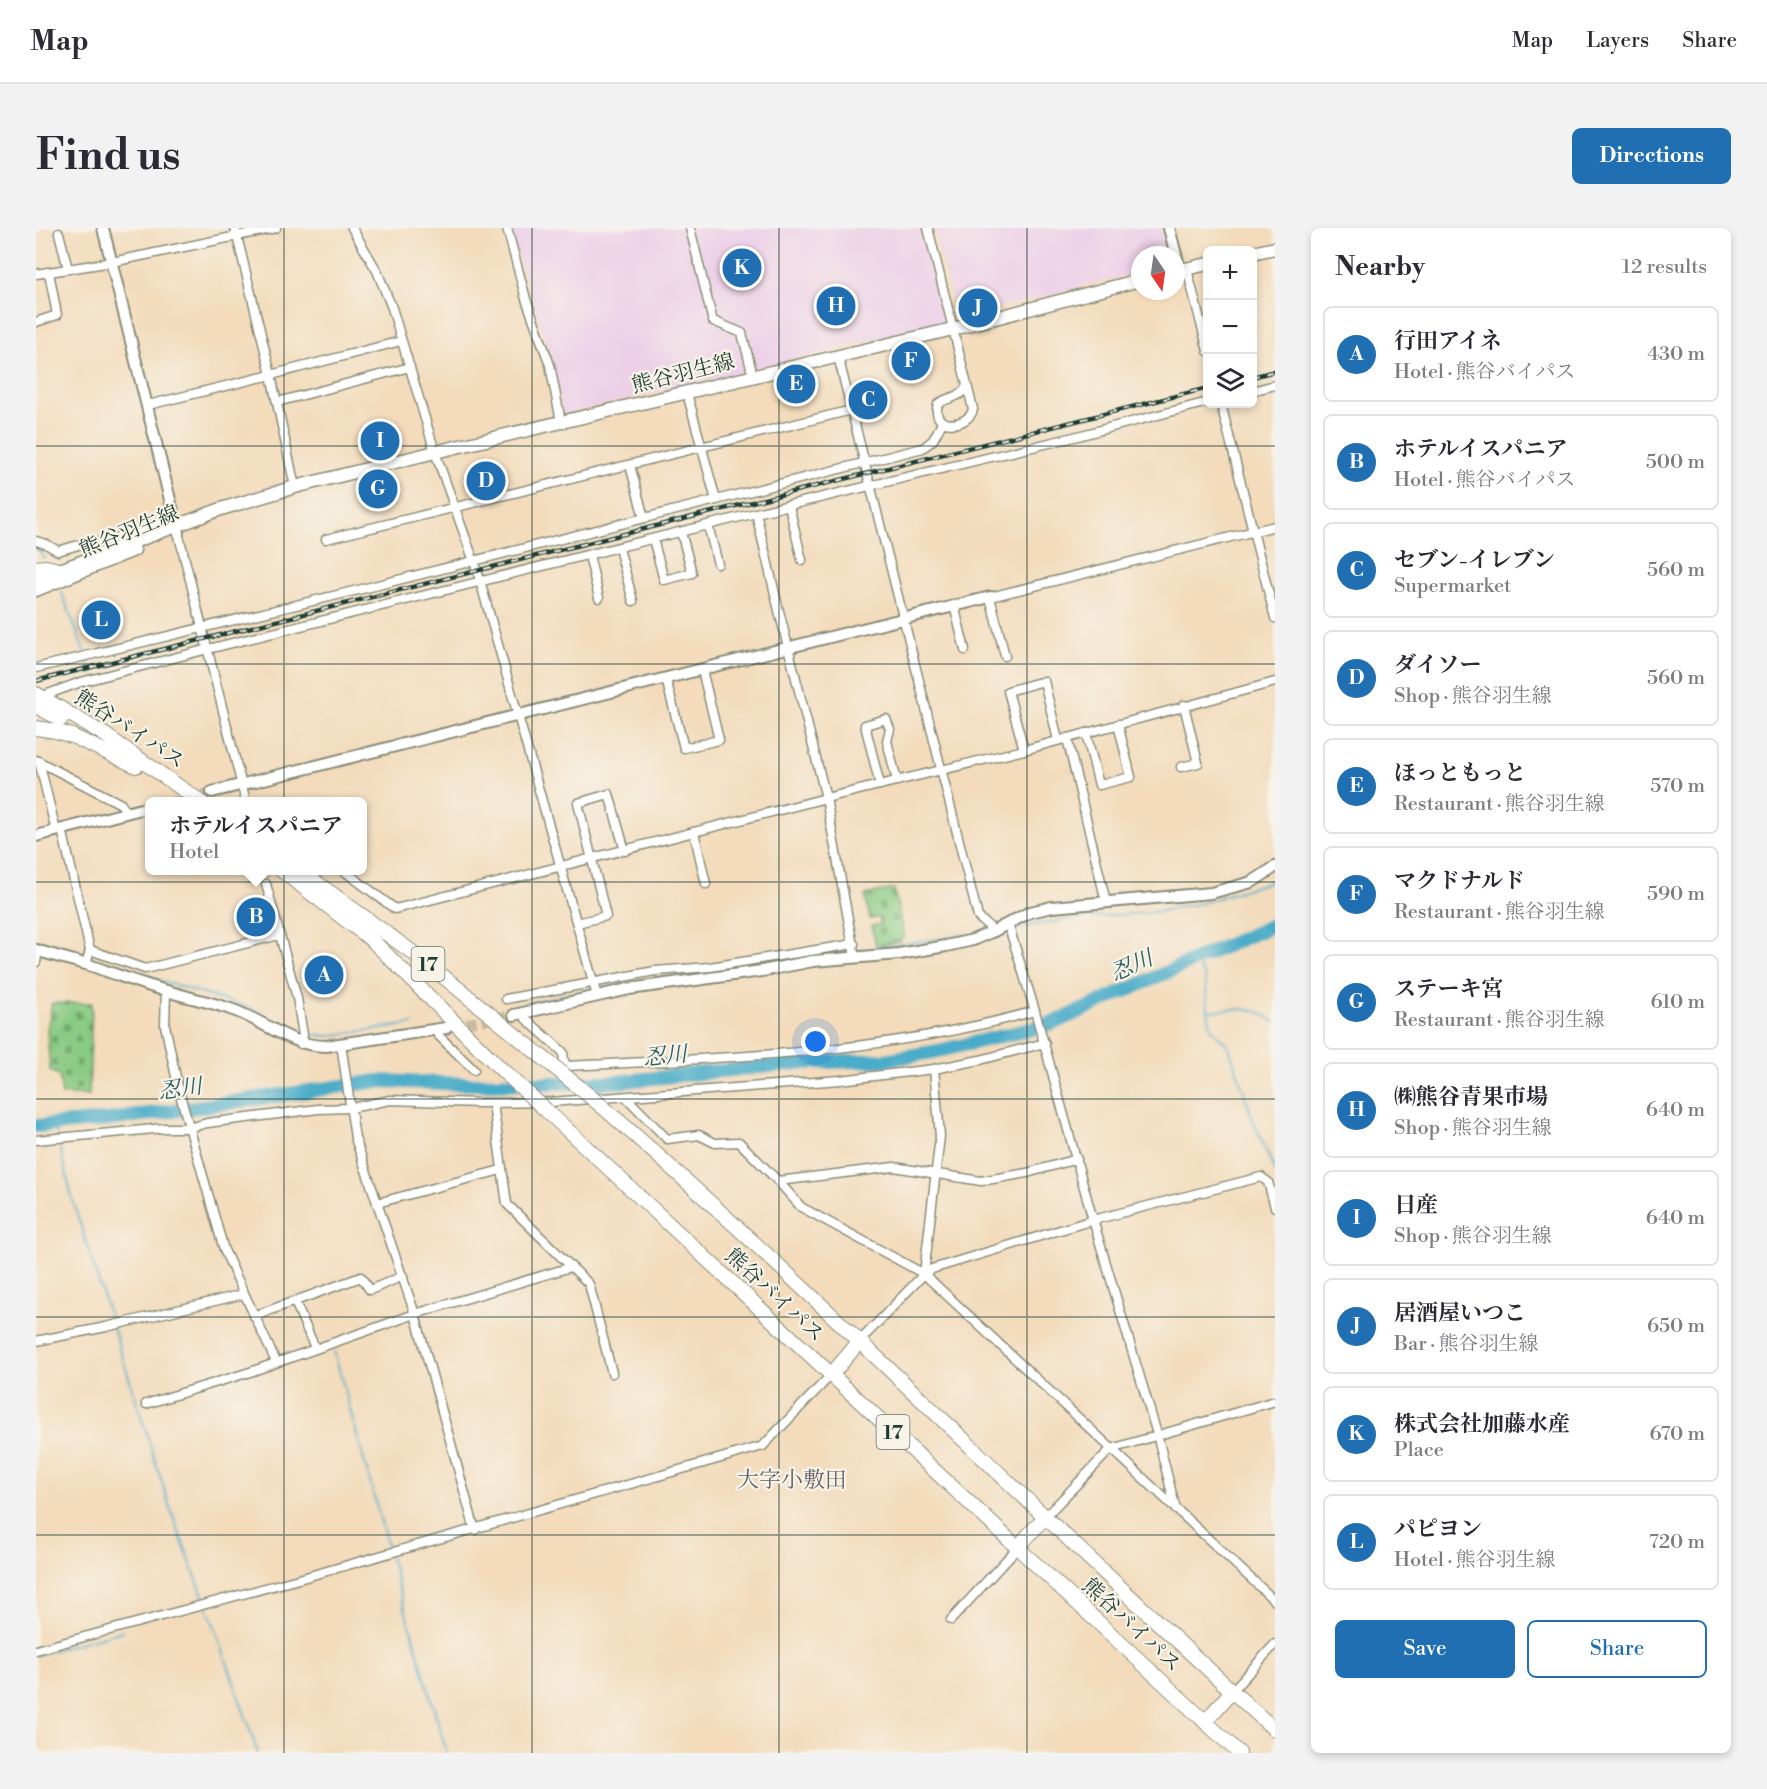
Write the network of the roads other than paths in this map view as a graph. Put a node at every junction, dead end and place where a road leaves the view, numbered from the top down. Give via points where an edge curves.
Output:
1 (103, 228) edge
2 (276, 228) edge
3 (352, 228) edge
4 (507, 228) edge
5 (690, 228) edge
6 (928, 228) edge
7 (1169, 228) edge
8 (235, 232) edge
9 (59, 233) dead end
10 (1174, 246) edge
11 (1275, 248) edge
12 (1257, 252) edge
13 (112, 262) junction
14 (1203, 265) edge
15 (68, 269) junction
16 (1185, 269) edge
17 (49, 272) junction
18 (36, 274) edge
19 (1131, 282) edge
20 (1185, 282) edge
21 (36, 322) edge
22 (952, 329) junction
23 (1203, 336) edge
24 (401, 340) junction
25 (838, 356) junction
26 (410, 367) junction
27 (271, 375) junction
28 (753, 376) junction
29 (967, 385) junction
30 (1275, 385) edge
31 (1257, 390) edge
32 (687, 393) junction
33 (277, 402) junction
34 (1203, 403) edge
35 (148, 405) junction
36 (1222, 408) edge
37 (852, 410) junction
38 (561, 422) junction
39 (942, 423) junction
40 (701, 446) junction
41 (435, 452) junction
42 (863, 463) junction
43 (630, 465) junction
44 (869, 486) junction
45 (295, 488) junction
46 (716, 500) junction
47 (789, 506) junction
48 (455, 508) junction
49 (756, 513) junction
50 (645, 518) junction
51 (176, 524) junction
52 (708, 525) junction
53 (1275, 526) edge
54 (1253, 531) junction
55 (681, 532) junction
56 (326, 539) dead end
57 (653, 539) junction
58 (36, 541) edge
59 (619, 548) junction
60 (589, 555) junction
61 (474, 560) junction
62 (802, 560) dead end
63 (718, 564) dead end
64 (36, 568) edge
65 (59, 570) junction
66 (36, 579) edge
67 (481, 582) junction
68 (36, 590) edge
69 (990, 597) junction
70 (599, 598) dead end
71 (633, 601) dead end
72 (954, 605) junction
73 (903, 618) junction
74 (1275, 618) edge
75 (203, 628) junction
76 (208, 649) junction
77 (788, 649) junction
78 (965, 650) dead end
79 (1005, 656) dead end
80 (36, 668) edge
81 (702, 670) junction
82 (666, 679) junction
83 (1275, 682) edge
84 (42, 694) edge
85 (1184, 705) junction
86 (36, 706) edge
87 (518, 714) junction
88 (1118, 724) junction
89 (36, 728) edge
90 (1086, 733) junction
91 (1063, 739) junction
92 (1024, 750) junction
93 (37, 760) edge
94 (136, 766) junction
95 (1181, 767) dead end
96 (940, 770) junction
97 (897, 781) junction
98 (241, 784) junction
99 (880, 785) junction
100 (212, 792) tunnel mouth
101 (179, 797) edge
102 (195, 797) edge
103 (246, 797) edge
104 (826, 798) junction
105 (145, 808) edge
106 (127, 813) junction
107 (59, 830) junction
108 (694, 832) junction
109 (36, 836) edge
110 (625, 851) junction
111 (592, 859) junction
112 (561, 867) junction
113 (1275, 867) edge
114 (287, 875) edge
115 (306, 875) edge
116 (350, 875) edge
117 (266, 884) tunnel mouth
118 (706, 884) dead end
119 (1107, 902) junction
120 (577, 923) junction
121 (1008, 924) junction
122 (994, 931) junction
123 (279, 935) junction
124 (89, 951) junction
125 (854, 951) junction
126 (37, 955) edge
127 (86, 963) junction
128 (596, 989) junction
129 (166, 991) junction
130 (506, 999) dead end
131 (1035, 1011) junction
132 (526, 1012) junction
133 (514, 1015) tunnel mouth
134 (442, 1028) joint
135 (302, 1039) junction
136 (1045, 1042) junction
137 (341, 1044) junction
138 (934, 1069) junction
139 (474, 1070) dead end
140 (626, 1097) junction
141 (493, 1104) junction
142 (350, 1105) junction
143 (188, 1125) junction
144 (36, 1140) edge
145 (1077, 1159) junction
146 (501, 1170) junction
147 (936, 1173) junction
148 (778, 1181) junction
149 (377, 1203) junction
150 (1275, 1208) edge
151 (1094, 1220) junction
152 (571, 1267) junction
153 (924, 1274) junction
154 (403, 1276) junction
155 (244, 1294) junction
156 (295, 1302) junction
157 (415, 1314) junction
158 (254, 1316) junction
159 (36, 1341) edge
160 (860, 1341) junction
161 (315, 1348) junction
162 (276, 1362) junction
163 (612, 1373) dead end
164 (831, 1375) junction
165 (1275, 1401) edge
166 (146, 1404) dead end
167 (1157, 1434) junction
168 (1111, 1449) junction
169 (1176, 1510) junction
170 (1045, 1517) junction
171 (475, 1530) junction
172 (1018, 1547) junction
173 (1275, 1601) edge
174 (951, 1620) dead end
175 (1275, 1644) edge
176 (36, 1650) edge
177 (1232, 1691) junction
178 (1205, 1722) junction
179 (1275, 1730) edge
180 (1239, 1753) edge

1 - 13 street
2 - 8 street
3 - 24 street via 377,271
4 - 38 street via 526,299 550,365
5 - 28 street via 713,321 742,333
6 - 22 street
7 - 10 street
8 - 13 street
8 - 27 street
9 - 15 street
11 - 12 main road
13 - 15 street
13 - 35 street
14 - 16 main road
15 - 17 street
17 - 18 street
17 - 21 street via 57,315
19 - 22 main road, 熊谷羽生線
20 - 23 street
22 - 25 main road, 熊谷羽生線
22 - 29 street
24 - 26 street
24 - 27 street
25 - 28 main road, 熊谷羽生線
25 - 37 street
26 - 33 street
26 - 41 street
27 - 33 street
27 - 35 street
28 - 32 main road, 熊谷羽生線
29 - 39 street via 959,396 938,404 937,417
29 - 39 street via 972,416
30 - 31 street
32 - 38 main road, 熊谷羽生線
32 - 40 street
33 - 45 street
34 - 44 street
35 - 51 street
36 - 54 street
37 - 40 street
37 - 42 street
38 - 41 main road, 熊谷羽生線
39 - 42 street via 933,440 923,448
40 - 43 street
40 - 46 street
41 - 45 main road, 熊谷羽生線
41 - 48 street
42 - 44 street
42 - 46 street
43 - 48 street
43 - 50 street
44 - 47 street
44 - 73 street
45 - 51 main road, 熊谷羽生線
46 - 50 street
47 - 49 street
47 - 62 street
48 - 56 street
48 - 61 street
49 - 52 street
49 - 77 street
50 - 61 street
51 - 58 street via 58,551
51 - 65 main road, 熊谷羽生線
51 - 68 main road, 熊谷羽生線
51 - 75 street
52 - 55 street
52 - 63 street
53 - 54 street
54 - 69 street
54 - 74 street
55 - 57 street
55 - 57 street via 692,573 664,580
57 - 59 street
59 - 60 street
59 - 71 street
60 - 67 street
60 - 70 street
61 - 67 street
61 - 75 street
64 - 65 highway
65 - 66 main road, 熊谷羽生線
67 - 76 street
67 - 87 street
69 - 72 street
69 - 79 street
72 - 73 street
72 - 78 street
73 - 77 street
73 - 96 street
75 - 76 street
75 - 80 street
76 - 84 street
76 - 98 street
77 - 81 street
77 - 104 street
81 - 82 street
81 - 82 street via 719,741 684,748
82 - 87 street
83 - 85 street
84 - 102 highway, 熊谷バイパス
85 - 88 street
85 - 95 street via 1198,763
86 - 94 highway, 熊谷バイパス
87 - 98 street
87 - 112 street
88 - 90 street
88 - 90 street via 1131,777 1099,784
89 - 94 highway via 72,736
90 - 91 street
91 - 92 street
91 - 92 street via 1044,681 1008,691
91 - 119 street
92 - 96 street
93 - 106 street via 121,804
93 - 107 street
94 - 101 highway, 熊谷バイパス
96 - 97 street
96 - 122 street via 978,917
97 - 99 street
97 - 99 street via 886,719 865,725
98 - 100 street
98 - 103 street
99 - 104 street
104 - 108 street
104 - 125 street
105 - 106 street
106 - 107 street
107 - 109 street
107 - 124 street
108 - 110 street
108 - 118 street
110 - 111 street
110 - 111 street via 609,794 578,803
111 - 112 street
111 - 120 street via 606,915
112 - 116 street via 395,909
112 - 120 street
113 - 119 street via 1252,882 1210,893
114 - 164 highway, 熊谷バイパス / 17, bridge via 373,941 501,1069
115 - 160 highway, 熊谷バイパス / 17, bridge via 423,960 604,1108
117 - 123 street
119 - 121 street via 1052,907 1030,912
120 - 128 street
121 - 122 street
121 - 131 street
122 - 125 street via 973,940 899,954
123 - 124 street via 145,969
123 - 135 street via 297,998
124 - 127 street
125 - 128 street via 628,989
126 - 127 street
127 - 129 street
128 - 130 street
128 - 132 street
129 - 135 street via 223,1006 251,1016 280,1034
129 - 143 street via 165,1025
131 - 132 street via 907,1039 716,1059 568,1066 563,1052 526,1019
131 - 136 street
132 - 133 street
134 - 137 street
134 - 139 street via 438,1035
135 - 137 street via 313,1046
136 - 138 street
136 - 145 street
137 - 142 street
138 - 140 street
138 - 147 street via 940,1136
140 - 141 street
140 - 148 street via 667,1138 699,1135 715,1143 739,1142
141 - 142 street via 408,1099
141 - 146 street
142 - 143 street
142 - 149 street via 355,1138
143 - 144 street
143 - 155 street via 224,1250
145 - 147 street via 981,1181
145 - 151 street
146 - 149 street
146 - 152 street via 507,1204
147 - 148 street via 894,1167
147 - 153 street
148 - 153 street via 801,1206
149 - 154 street
150 - 151 street via 1268,1182 1261,1177
151 - 153 street
151 - 167 street
152 - 157 street
152 - 163 street via 589,1284
153 - 160 street
153 - 168 street
154 - 156 street via 370,1290 361,1277
154 - 157 street
155 - 158 street
155 - 159 street
156 - 158 street
156 - 161 street
157 - 161 street
157 - 171 street
158 - 162 street
160 - 164 highway
160 - 170 highway, 熊谷バイパス / 17
161 - 162 street
162 - 166 street
164 - 171 street via 763,1446
164 - 172 highway, 熊谷バイパス / 17
165 - 167 street
167 - 168 street
167 - 169 street
168 - 169 street
168 - 170 street
169 - 173 street
170 - 172 highway
170 - 177 highway, 熊谷バイパス / 17
171 - 176 street
172 - 174 street
172 - 178 highway, 熊谷バイパス / 17
175 - 177 street
177 - 178 highway
177 - 179 highway, 熊谷バイパス / 17
178 - 180 highway, 熊谷バイパス / 17

